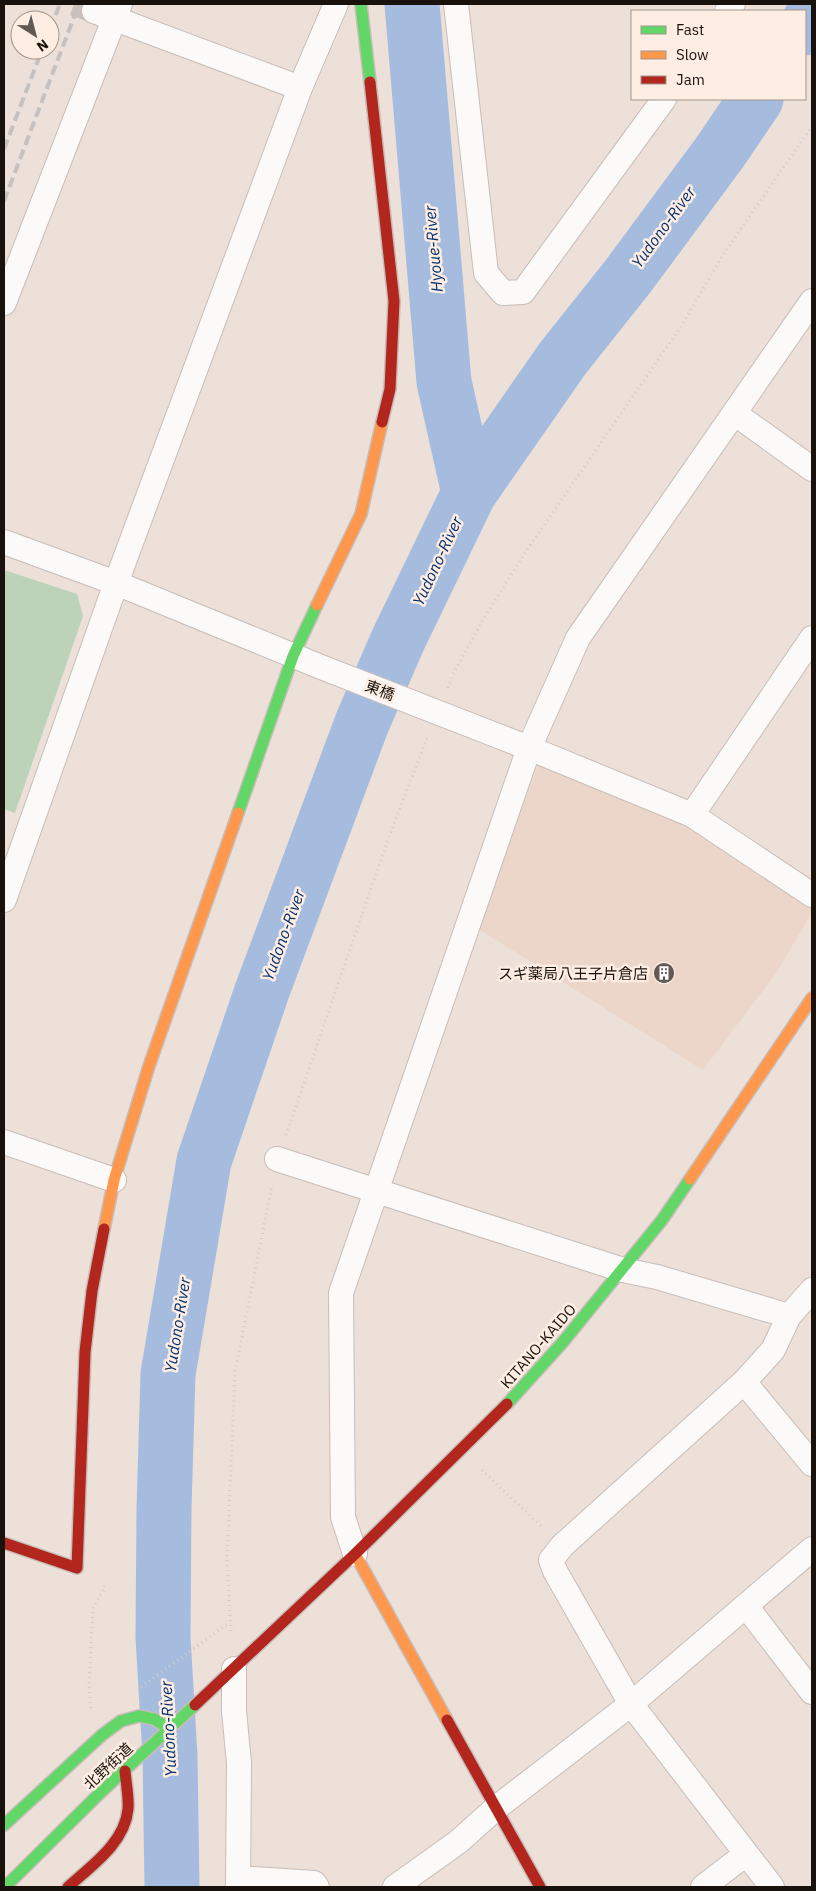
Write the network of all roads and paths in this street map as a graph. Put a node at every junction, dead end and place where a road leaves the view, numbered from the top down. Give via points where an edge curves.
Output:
1 (336, 4) edge
2 (361, 4) edge
3 (456, 4) edge
4 (109, 11) edge
5 (300, 88) junction
6 (663, 100) edge
7 (812, 126) edge
8 (812, 301) edge
9 (4, 303) edge
10 (734, 413) junction
11 (812, 469) edge
12 (4, 542) edge
13 (116, 583) junction
14 (812, 638) edge
15 (293, 656) junction
16 (438, 713) junction
17 (529, 748) junction
18 (692, 815) junction
19 (812, 895) edge
20 (4, 900) edge
21 (812, 998) edge
22 (4, 1142) edge
23 (277, 1159) junction
24 (114, 1180) junction
25 (377, 1190) junction
26 (623, 1270) junction
27 (812, 1290) edge
28 (789, 1316) junction
29 (744, 1382) junction
30 (812, 1464) edge
31 (482, 1470) dead end
32 (4, 1543) edge
33 (562, 1546) junction
34 (812, 1548) edge
35 (354, 1554) junction
36 (104, 1580) dead end
37 (746, 1606) junction
38 (230, 1622) junction
39 (230, 1673) junction
40 (138, 1689) dead end
41 (812, 1692) edge
42 (631, 1704) junction
43 (91, 1714) dead end
44 (170, 1729) junction
45 (125, 1771) junction
46 (496, 1808) junction
47 (4, 1825) edge
48 (746, 1854) junction
49 (238, 1883) edge
50 (5, 1887) edge
51 (68, 1887) edge
52 (317, 1887) edge
53 (396, 1887) edge
54 (540, 1887) edge
55 (703, 1887) edge
56 (772, 1887) edge

1 - 5 street
2 - 15 street via 394,301 390,388 361,514
3 - 6 street via 486,273 503,293 523,292
4 - 5 street
4 - 9 street
5 - 13 street
7 - 16 path via 721,258 682,324 529,547 453,674
8 - 10 street
10 - 11 street
10 - 17 street via 578,638
12 - 13 street, 東橋
13 - 15 street, 東橋
13 - 20 street
14 - 18 street
15 - 16 street, 東橋
15 - 24 street via 149,1066
16 - 17 street, 東橋
16 - 23 path via 387,842
17 - 18 street, 東橋
17 - 25 street
18 - 19 street, 東橋
21 - 26 street, KITANO-KAIDO via 662,1220
22 - 24 street
23 - 25 street
23 - 38 path via 235,1372 227,1560
24 - 32 street via 92,1292 85,1352 77,1568
25 - 26 street
25 - 35 street via 341,1293 343,1517
26 - 28 street
26 - 35 street, KITANO-KAIDO via 516,1395
27 - 28 street
28 - 29 street via 773,1350
29 - 30 street
29 - 33 street
31 - 33 path
33 - 42 street via 551,1560 555,1571
34 - 37 street
35 - 39 street, KITANO-KAIDO
35 - 46 street
36 - 43 path via 104,1590 93,1607
37 - 41 street
37 - 42 street
38 - 39 path
38 - 40 path
39 - 44 street, 北野街道
39 - 49 street via 239,1763
42 - 46 street
42 - 48 street
44 - 45 street, 北野街道
44 - 47 street via 154,1719 139,1716 121,1721
45 - 50 street, 北野街道
45 - 51 street via 128,1811 124,1826 115,1841
46 - 53 street via 458,1842
46 - 54 street
48 - 55 street
48 - 56 street
49 - 52 street via 314,1883

